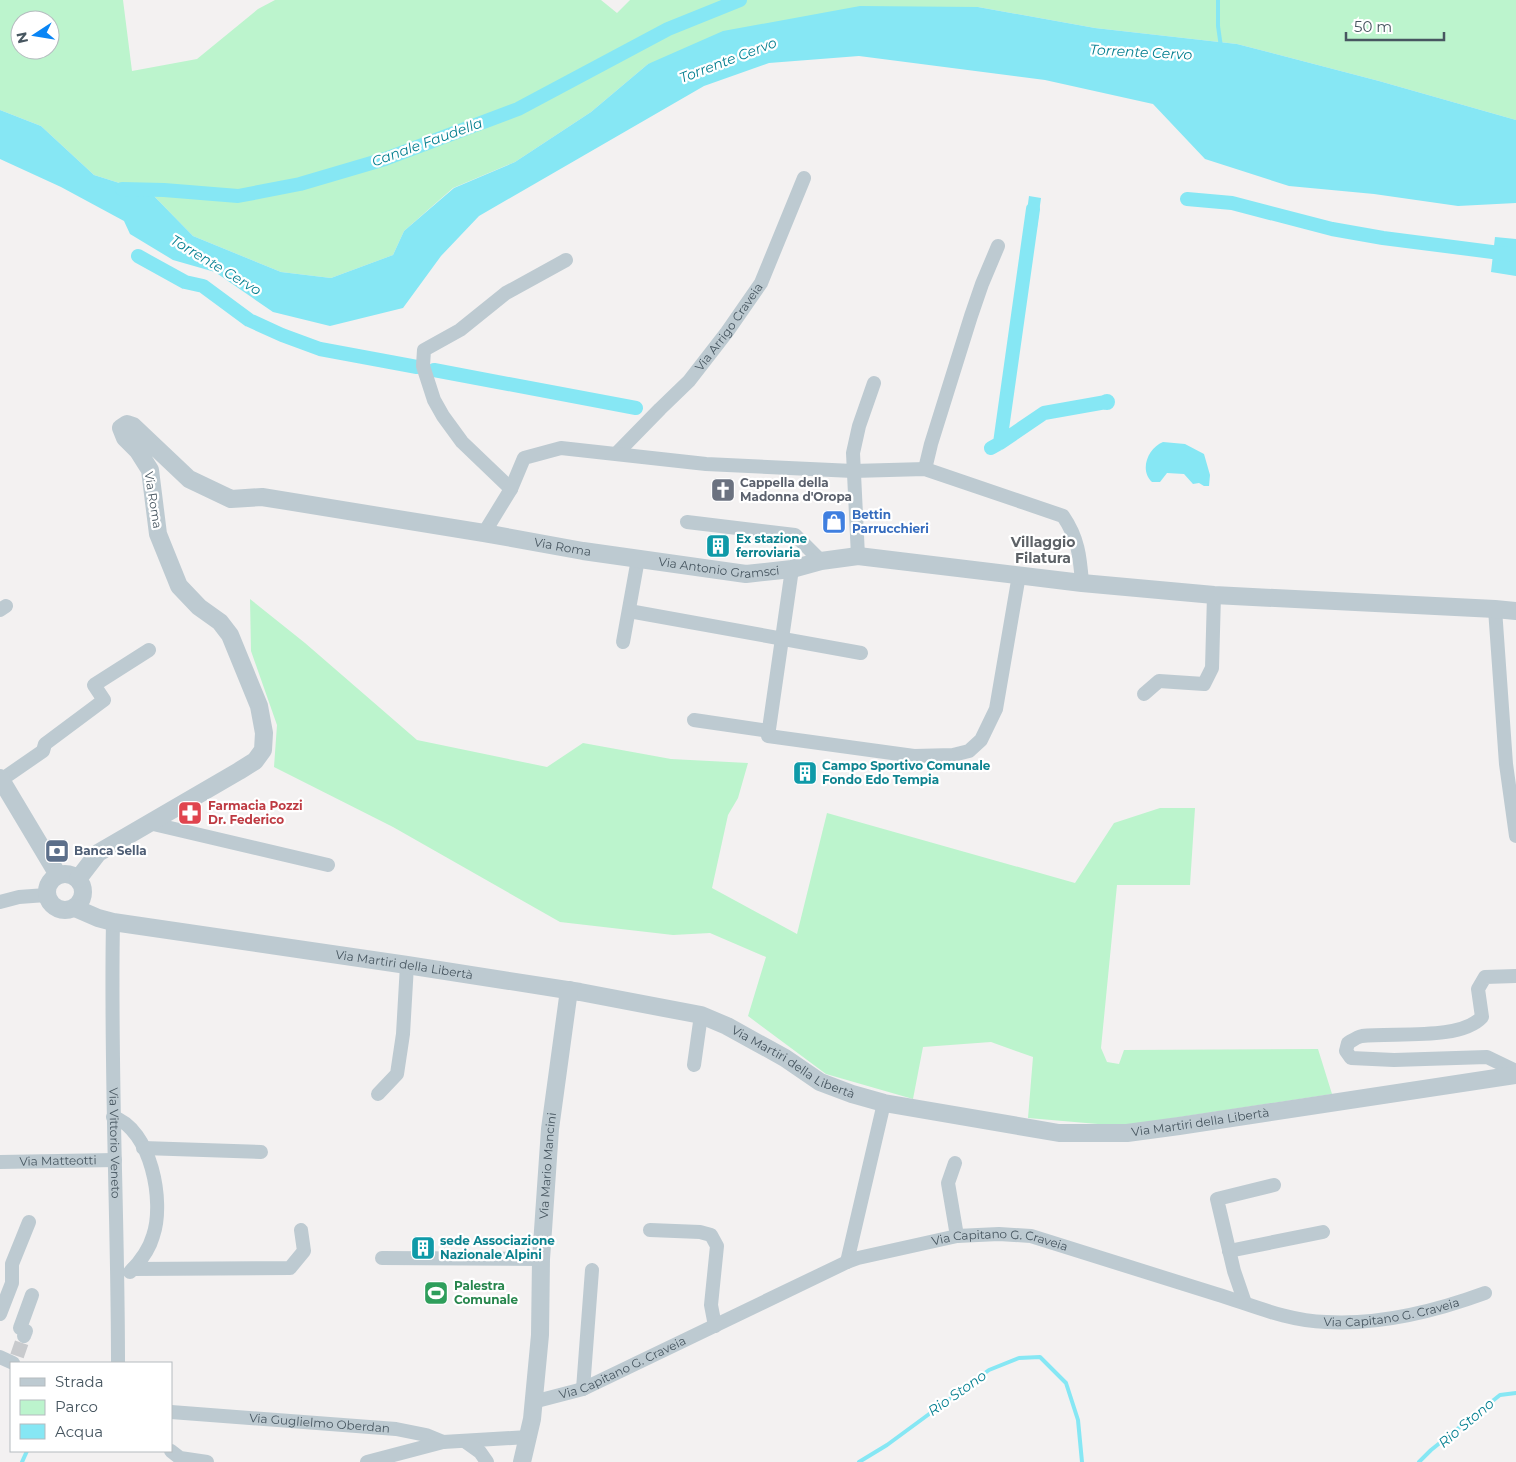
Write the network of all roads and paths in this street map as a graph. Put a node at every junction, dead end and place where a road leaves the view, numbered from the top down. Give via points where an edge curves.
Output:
1 (804, 178) dead end
2 (998, 246) dead end
3 (566, 260) dead end
4 (874, 382) dead end
5 (617, 453) junction
6 (925, 468) junction
7 (853, 471) junction
8 (511, 489) junction
9 (687, 522) dead end
10 (484, 533) junction
11 (609, 555) joint
12 (858, 556) junction
13 (638, 559) junction
14 (822, 561) junction
15 (792, 568) junction
16 (1018, 575) junction
17 (1082, 583) junction
18 (1214, 595) junction
19 (1496, 609) junction
20 (629, 611) junction
21 (1516, 611) edge
22 (782, 640) junction
23 (623, 642) dead end
24 (149, 650) dead end
25 (861, 653) dead end
26 (1144, 694) dead end
27 (694, 720) dead end
28 (769, 731) junction
29 (1511, 763) edge
30 (1, 779) edge
31 (149, 823) junction
32 (1516, 836) edge
33 (328, 865) dead end
34 (58, 875) junction
35 (78, 879) junction
36 (46, 895) junction
37 (0, 902) edge
38 (75, 908) junction
39 (113, 922) junction
40 (407, 965) junction
41 (1514, 976) edge
42 (569, 990) junction
43 (701, 1015) junction
44 (694, 1066) dead end
45 (1516, 1073) edge
46 (378, 1094) dead end
47 (884, 1103) junction
48 (113, 1117) junction
49 (144, 1148) junction
50 (261, 1152) dead end
51 (115, 1160) junction
52 (0, 1162) edge
53 (955, 1163) dead end
54 (1274, 1185) dead end
55 (29, 1222) dead end
56 (301, 1230) dead end
57 (650, 1230) dead end
58 (1323, 1232) dead end
59 (957, 1236) junction
60 (1229, 1251) junction
61 (382, 1258) dead end
62 (541, 1259) junction
63 (847, 1262) junction
64 (133, 1268) junction
65 (592, 1270) dead end
66 (118, 1282) junction
67 (1485, 1293) dead end
68 (32, 1295) dead end
69 (1245, 1303) junction
70 (0, 1314) edge
71 (714, 1326) junction
72 (24, 1336) tunnel mouth
73 (0, 1357) edge
74 (15, 1361) edge
75 (118, 1362) edge
76 (583, 1389) junction
77 (533, 1402) junction
78 (172, 1412) edge
79 (528, 1437) junction
80 (443, 1442) junction
81 (466, 1442) junction
82 (172, 1452) edge
83 (207, 1462) edge
84 (367, 1462) edge
85 (487, 1462) edge
86 (522, 1462) edge

1 - 5 street, Via Arrigo Craveia via 755,292 689,381
2 - 6 street via 971,316
3 - 8 street via 506,293 460,330 424,350 423,366 434,400 451,428 476,457
4 - 7 street via 859,426
5 - 7 street via 706,464
5 - 8 street via 561,448 524,458
6 - 7 street
6 - 17 street via 1063,516 1072,529 1080,552
7 - 12 street
8 - 10 street
9 - 14 street via 795,536
10 - 11 street, Via Roma
10 - 31 street, Via Roma via 262,497 231,500 189,479 133,426 127,424 121,428 150,470 158,534 176,578 199,607 220,622 230,635 259,706 264,733 263,750 255,761
11 - 13 street, Via Antonio Gramsci
12 - 14 street, Via Antonio Gramsci
12 - 16 street, Via Antonio Gramsci
13 - 15 street, Via Antonio Gramsci via 746,574
13 - 20 street
14 - 15 street, Via Antonio Gramsci
15 - 22 street
16 - 17 street, Via Antonio Gramsci
16 - 28 street via 996,710 981,740 969,751 953,755 914,756 768,736
17 - 18 street, Via Antonio Gramsci
18 - 19 street, Via Antonio Gramsci
18 - 26 street via 1212,668 1204,684 1159,681
19 - 21 street, Via Antonio Gramsci
19 - 29 street
20 - 22 street
20 - 23 street
22 - 25 street
22 - 28 street
24 - 30 street via 94,685 104,700 45,744 43,751
27 - 28 street
29 - 32 street
30 - 34 street
31 - 33 street
31 - 35 street, Via Roma via 98,853
34 - 35 street via 69,874
34 - 36 street via 49,883
35 - 38 street via 83,891
36 - 37 street
36 - 38 street via 58,910
38 - 39 street, Via Martiri della Libertà
39 - 40 street, Via Martiri della Libertà
39 - 48 street, Via Vittorio Veneto
40 - 42 street, Via Martiri della Libertà
40 - 46 street via 404,1034 397,1074
41 - 45 street via 1485,977 1478,989 1482,1017 1476,1024 1440,1034 1360,1036 1348,1043 1346,1051 1351,1058 1359,1059 1487,1056
42 - 43 street, Via Martiri della Libertà
42 - 62 street, Via Mario Mancini via 550,1129
43 - 44 street
43 - 47 street, Via Martiri della Libertà via 785,1058 820,1082
45 - 47 street, Via Martiri della Libertà via 1127,1133 1059,1133
47 - 63 street
48 - 49 street via 122,1120
48 - 51 street, Via Vittorio Veneto
49 - 50 street
49 - 64 street via 152,1164 157,1211 154,1235 147,1252
51 - 52 street, Via Matteotti
51 - 66 street, Via Vittorio Veneto
53 - 59 street via 948,1184
54 - 60 street via 1217,1199
55 - 70 street via 12,1264 12,1283
56 - 64 street via 304,1252 290,1268
57 - 71 street via 711,1235 717,1246 711,1305
58 - 60 street
59 - 63 street, Via Capitano G. Craveia
59 - 69 street, Via Capitano G. Craveia via 1031,1236
60 - 69 street
61 - 62 street
62 - 77 street, Via Mario Mancini via 540,1335
63 - 71 street, Via Capitano G. Craveia
64 - 66 street
65 - 76 street
66 - 75 street, Via Vittorio Veneto
67 - 69 street, Via Capitano G. Craveia via 1456,1303 1367,1322 1325,1322 1284,1317
68 - 72 street via 20,1328 26,1331
71 - 76 street, Via Capitano G. Craveia
73 - 74 street
76 - 77 street, Via Capitano G. Craveia
77 - 79 street
78 - 80 street, Via Guglielmo Oberdan via 396,1429
79 - 81 street, Via Guglielmo Oberdan
79 - 86 street
80 - 81 street, Via Guglielmo Oberdan
80 - 84 street
81 - 85 street
82 - 83 street via 180,1458

